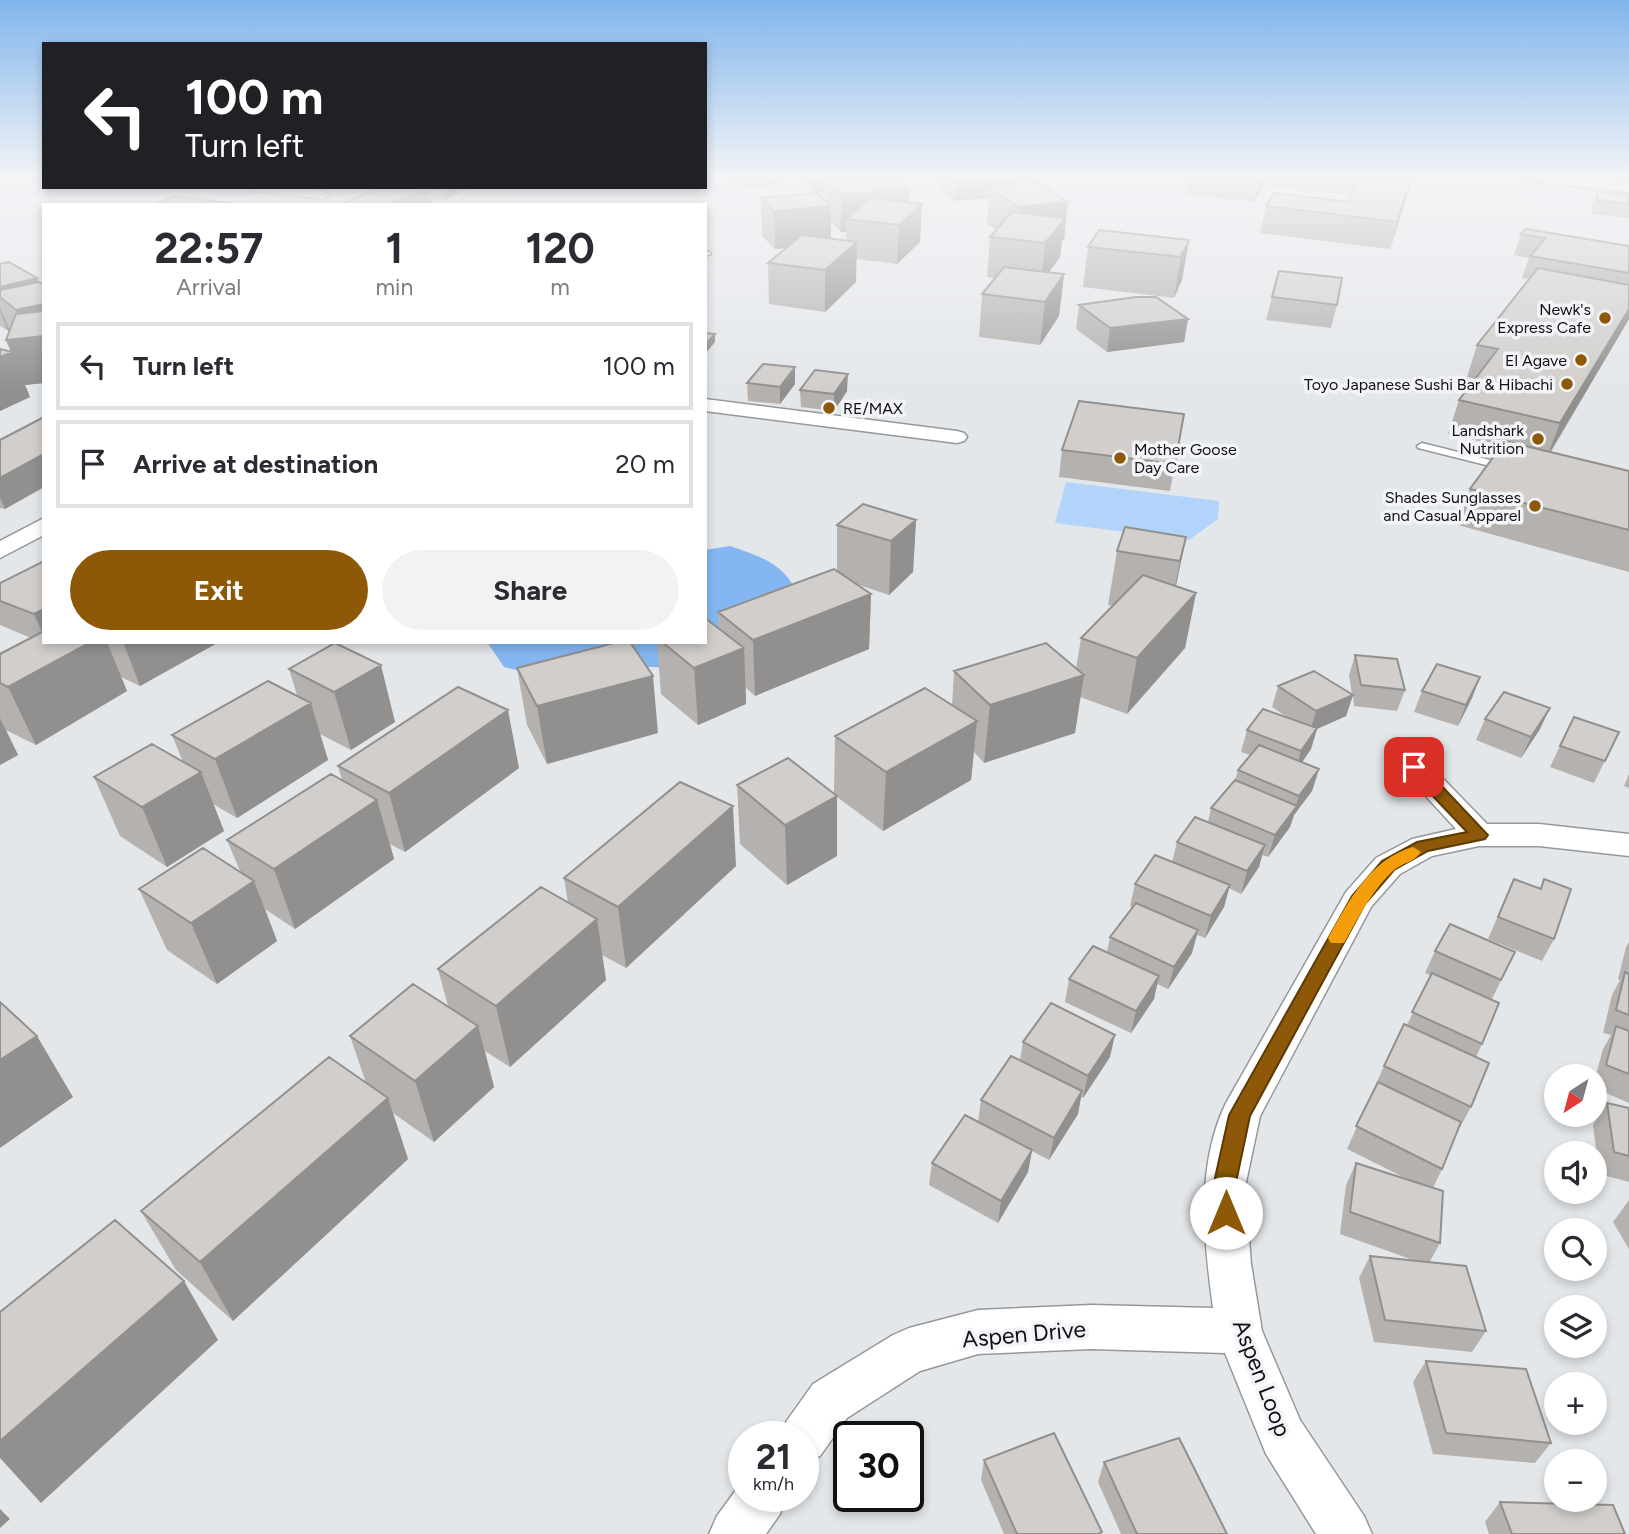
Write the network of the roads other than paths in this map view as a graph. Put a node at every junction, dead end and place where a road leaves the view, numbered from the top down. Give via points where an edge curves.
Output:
1 (707, 405) edge
2 (957, 437) dead end
3 (1422, 446) dead end
4 (1521, 471) edge
5 (42, 526) edge
6 (0, 551) edge
7 (1414, 767) dead end
8 (1479, 835) junction
9 (1629, 845) edge
10 (1239, 1331) junction
11 (816, 1421) edge
12 (751, 1512) edge
13 (735, 1534) edge
14 (1346, 1534) edge

1 - 2 street
3 - 4 lane
5 - 6 street
7 - 8 street
8 - 9 street, Aspen Loop via 1539,835
8 - 10 street, Aspen Loop via 1423,846 1388,866 1358,901 1240,1115 1224,1187
10 - 11 street, Aspen Drive via 1091,1327 978,1332 909,1351 830,1401
10 - 14 street, Aspen Loop via 1283,1437
12 - 13 street

